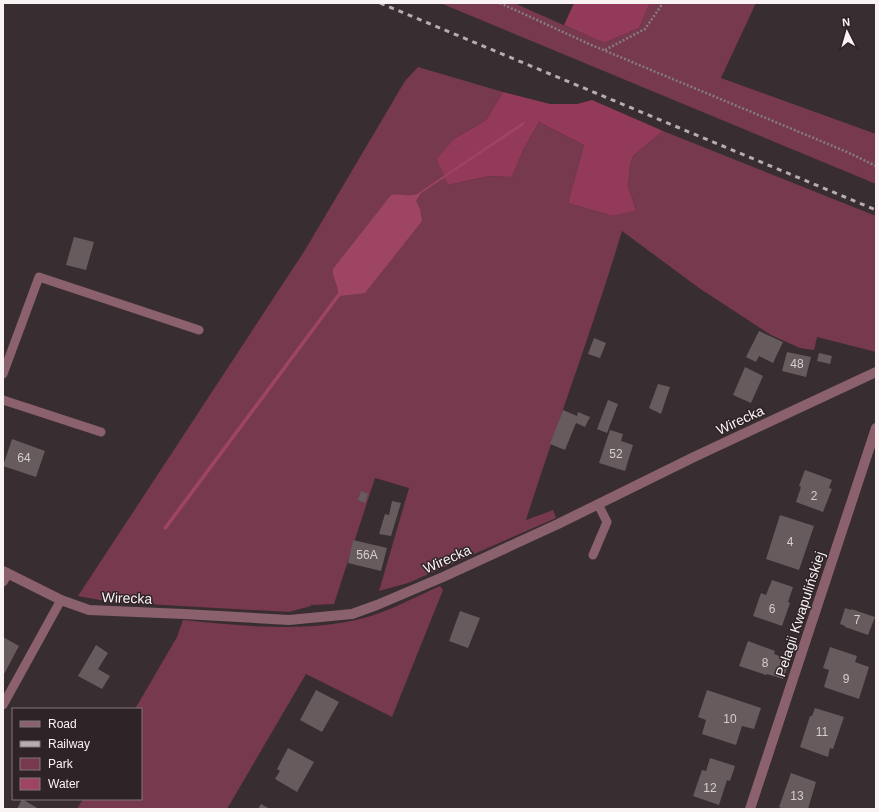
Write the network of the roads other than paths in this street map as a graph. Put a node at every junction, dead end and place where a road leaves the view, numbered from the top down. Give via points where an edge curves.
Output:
1 (199, 330) dead end
2 (876, 372) edge
3 (3, 374) edge
4 (3, 400) edge
5 (876, 428) edge
6 (101, 432) dead end
7 (598, 504) junction
8 (593, 555) dead end
9 (5, 576) edge
10 (61, 600) junction
11 (3, 704) edge
12 (750, 809) edge

1 - 3 lane via 39,277
2 - 7 street, Wirecka
4 - 6 lane
5 - 12 street, Pelagii Kwapulińskiej
7 - 8 lane via 606,522
7 - 10 street, Wirecka via 443,577 352,614 289,620 247,618 88,610
9 - 10 street, Wirecka
10 - 11 lane

